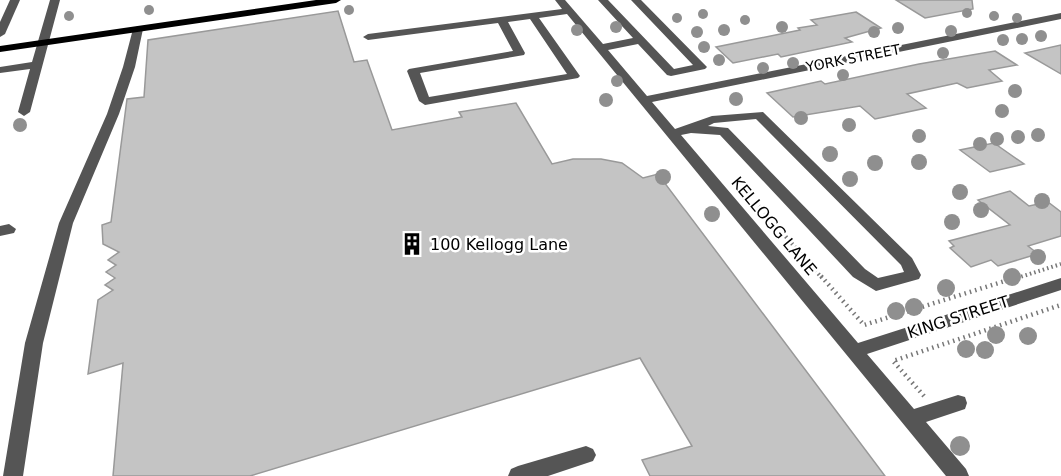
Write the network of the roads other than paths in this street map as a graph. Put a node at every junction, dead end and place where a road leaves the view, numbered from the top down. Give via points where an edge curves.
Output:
1 (15, 0) edge
2 (55, 0) edge
3 (336, 0) edge
4 (603, 0) edge
5 (636, 0) edge
6 (565, 5) edge
7 (532, 15) junction
8 (1061, 16) edge
9 (501, 19) junction
10 (138, 29) junction
11 (0, 33) edge
12 (368, 37) dead end
13 (641, 40) junction
14 (42, 43) junction
15 (601, 48) junction
16 (0, 49) edge
17 (36, 65) junction
18 (0, 70) edge
19 (645, 100) junction
20 (24, 112) dead end
21 (691, 129) junction
22 (672, 133) junction
23 (1061, 284) edge
24 (854, 351) junction
25 (958, 404) dead end
26 (911, 418) junction
27 (586, 455) dead end
28 (13, 476) edge
29 (518, 476) edge
30 (959, 476) edge

1 - 11 street
2 - 14 street
3 - 10 main road
4 - 13 street
5 - 13 street via 701,67 671,73
6 - 7 street
6 - 15 street, KELLOGG LANE
7 - 9 street
7 - 9 street via 574,76 424,100 413,71 520,53
8 - 19 street, YORK STREET
9 - 12 street
10 - 14 main road
10 - 28 street via 113,114 66,223 34,343
13 - 15 street
14 - 16 main road
14 - 17 street
15 - 19 street, KELLOGG LANE
17 - 18 street
17 - 20 street
19 - 22 street, KELLOGG LANE
21 - 21 street via 724,130 859,273 876,285 913,275 907,262 759,115 712,120
21 - 22 street
22 - 24 street, KELLOGG LANE
23 - 24 street, KING STREET
24 - 26 street, KELLOGG LANE
25 - 26 street
26 - 30 street, KELLOGG LANE
27 - 29 street

